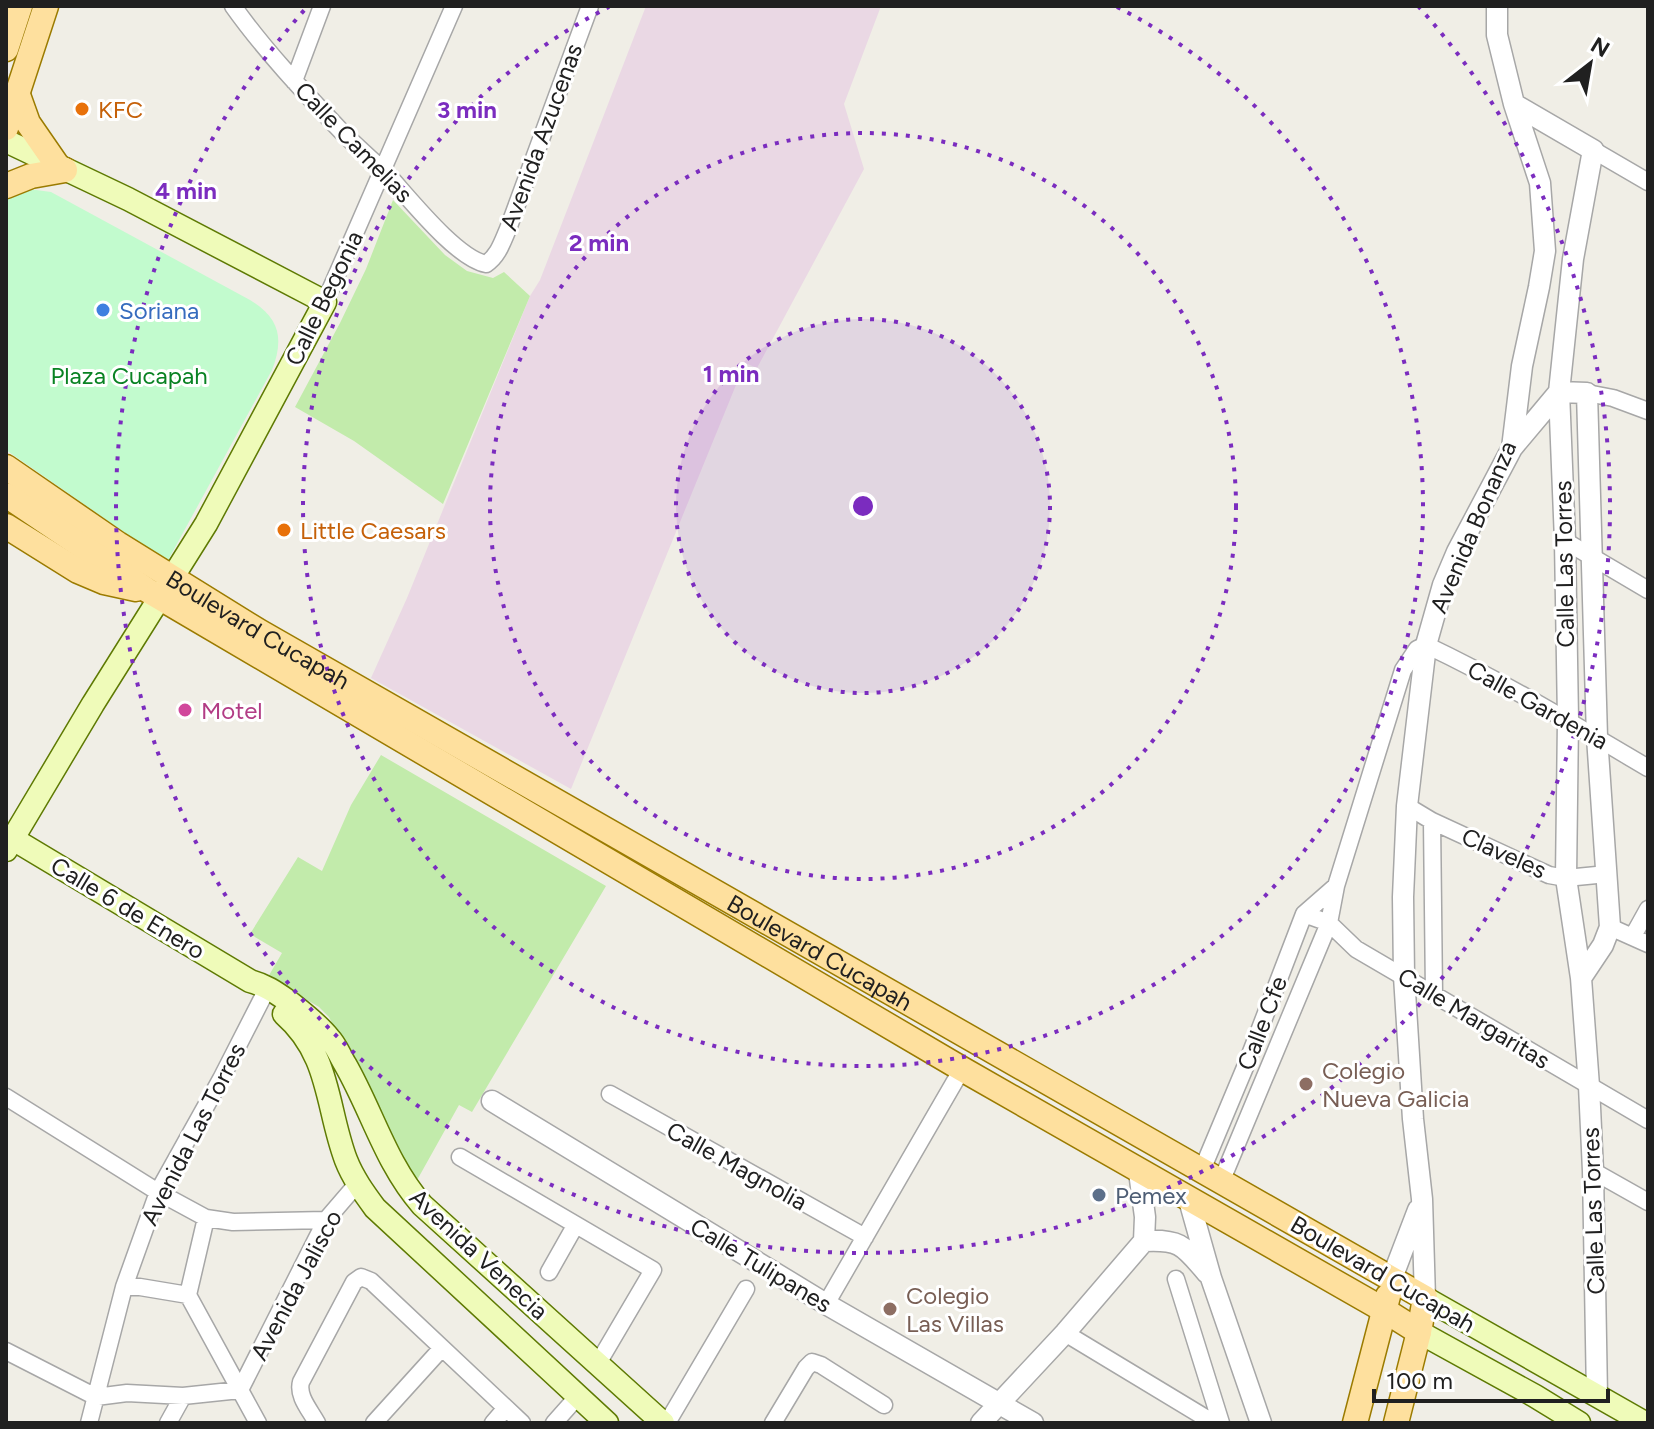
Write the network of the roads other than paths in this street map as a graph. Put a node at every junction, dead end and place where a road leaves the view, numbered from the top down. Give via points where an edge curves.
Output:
1 (20, 6) edge
2 (46, 6) edge
3 (233, 6) edge
4 (322, 6) edge
5 (454, 6) edge
6 (590, 6) edge
7 (1497, 6) edge
8 (6, 49) edge
9 (16, 64) edge
10 (294, 81) junction
11 (18, 95) junction
12 (1514, 104) junction
13 (6, 128) edge
14 (6, 141) edge
15 (1593, 150) junction
16 (61, 167) junction
17 (383, 171) junction
18 (1648, 182) edge
19 (6, 186) edge
20 (1545, 251) junction
21 (1573, 259) junction
22 (486, 264) joint
23 (325, 302) junction
24 (1559, 392) junction
25 (1587, 393) junction
26 (1648, 411) edge
27 (1512, 448) junction
28 (6, 467) edge
29 (6, 495) edge
30 (6, 526) edge
31 (1565, 541) junction
32 (1591, 556) junction
33 (159, 589) junction
34 (1648, 590) edge
35 (1426, 645) junction
36 (1568, 720) junction
37 (1597, 737) junction
38 (1648, 768) edge
39 (1407, 806) junction
40 (1432, 821) junction
41 (8, 841) edge
42 (1607, 874) junction
43 (1566, 878) junction
44 (1336, 886) junction
45 (1648, 909) edge
46 (1304, 914) junction
47 (1329, 923) junction
48 (1610, 927) junction
49 (1641, 940) edge
50 (1404, 976) junction
51 (1581, 978) junction
52 (260, 987) junction
53 (1434, 994) junction
54 (962, 1069) junction
55 (1589, 1086) junction
56 (610, 1094) dead end
57 (6, 1097) edge
58 (364, 1101) junction
59 (492, 1101) dead end
60 (334, 1117) junction
61 (1648, 1120) edge
62 (1218, 1133) junction
63 (1239, 1141) junction
64 (460, 1157) dead end
65 (1593, 1171) junction
66 (1139, 1172) junction
67 (1212, 1176) junction
68 (357, 1184) junction
69 (158, 1192) junction
70 (1422, 1199) junction
71 (1189, 1200) junction
72 (1648, 1202) edge
73 (206, 1218) junction
74 (326, 1220) junction
75 (575, 1226) junction
76 (865, 1237) junction
77 (1144, 1241) junction
78 (549, 1272) dead end
79 (1211, 1278) junction
80 (1392, 1278) junction
81 (1176, 1279) dead end
82 (124, 1287) junction
83 (746, 1289) dead end
84 (188, 1295) junction
85 (1425, 1298) junction
86 (826, 1304) junction
87 (1384, 1310) junction
88 (1419, 1332) junction
89 (1065, 1333) junction
90 (442, 1348) junction
91 (6, 1351) edge
92 (597, 1365) junction
93 (240, 1390) junction
94 (183, 1396) junction
95 (578, 1396) junction
96 (1597, 1396) junction
97 (96, 1397) junction
98 (999, 1404) junction
99 (884, 1405) dead end
100 (506, 1408) junction
101 (1572, 1421) edge
102 (89, 1423) edge
103 (168, 1423) edge
104 (258, 1423) edge
105 (317, 1423) edge
106 (374, 1423) edge
107 (493, 1423) edge
108 (522, 1423) edge
109 (554, 1423) edge
110 (607, 1423) edge
111 (665, 1423) edge
112 (773, 1423) edge
113 (981, 1423) edge
114 (1033, 1423) edge
115 (1214, 1423) edge
116 (1221, 1423) edge
117 (1261, 1423) edge
118 (1355, 1423) edge
119 (1396, 1423) edge
120 (1645, 1423) edge

1 - 8 main road
2 - 9 main road
3 - 10 street, Calle Camelias
4 - 10 street
5 - 17 street, Calle Begonia
6 - 22 street, Avenida Azucenas via 508,229
7 - 12 street, Avenida Bonanza via 1497,35
9 - 11 main road
10 - 17 street, Calle Camelias
11 - 13 main road
11 - 16 main road via 28,123
12 - 15 street
12 - 20 street, Avenida Bonanza via 1540,183
14 - 16 main road
15 - 18 street
15 - 21 street, Calle Las Torres
16 - 19 main road
16 - 23 main road
17 - 22 street, Calle Camelias via 458,249
17 - 23 street, Calle Begonia
20 - 21 street
20 - 27 street, Avenida Bonanza
21 - 24 street, Calle Las Torres
23 - 33 main road, Calle Begonia via 206,524
24 - 25 street
24 - 27 street
24 - 31 street, Calle Las Torres
25 - 26 street
25 - 32 street, Calle Las Torres
27 - 35 street, Avenida Bonanza via 1457,552
28 - 33 main road, Boulevard Cucapah via 118,544
29 - 33 main road, Boulevard Cucapah
30 - 33 main road via 91,577 116,586
31 - 32 street
31 - 36 street, Calle Las Torres
32 - 34 street
32 - 37 street, Calle Las Torres
33 - 41 main road, Calle Begonia
33 - 54 main road, Boulevard Cucapah
33 - 67 main road, Boulevard Cucapah via 319,666
35 - 36 street, Calle Gardenia
35 - 39 street, Avenida Bonanza
35 - 44 street, Calle Cfe via 1403,670
36 - 37 street, Calle Gardenia
36 - 43 street, Calle Las Torres
37 - 38 street, Calle Gardenia
37 - 42 street, Calle Las Torres
39 - 40 street, Claveles
39 - 50 street, Avenida Bonanza
40 - 43 street, Claveles
40 - 53 street
41 - 52 main road, Calle 6 de Enero
42 - 43 street, Claveles
42 - 48 street, Calle Las Torres
43 - 51 street, Calle Las Torres
44 - 46 street, Calle Cfe
44 - 47 street, Calle Cfe
45 - 49 street
46 - 47 street, Calle Margaritas
46 - 62 street, Calle Cfe
47 - 50 street, Calle Margaritas via 1356,949
47 - 63 street, Calle Cfe
48 - 49 street
48 - 51 street
50 - 53 street, Calle Margaritas
50 - 70 street, Avenida Bonanza
51 - 55 street, Calle Las Torres
52 - 58 main road, Avenida Venecia via 296,1007 330,1039
52 - 60 main road, Avenida Venecia via 310,1045 327,1083
52 - 69 street, Avenida Las Torres via 221,1079
53 - 55 street, Calle Margaritas
54 - 66 main road, Boulevard Cucapah
54 - 76 street
55 - 61 street, Calle Margaritas
55 - 65 street, Calle Las Torres
56 - 76 street, Calle Magnolia
57 - 69 street
58 - 60 main road via 345,1103
58 - 92 main road, Avenida Venecia via 399,1174 422,1205
59 - 86 street, Calle Tulipanes
60 - 68 main road, Avenida Venecia
62 - 63 street
62 - 67 street, Calle Cfe
63 - 67 street, Calle Cfe
64 - 75 street
65 - 72 street
65 - 96 street, Calle Las Torres
66 - 71 main road, Boulevard Cucapah
66 - 77 street
67 - 80 main road, Boulevard Cucapah
68 - 74 street, Avenida Jalisco
68 - 95 main road, Avenida Venecia via 404,1237
69 - 73 street
69 - 82 street, Avenida Las Torres
70 - 80 street, Avenida Bonanza
70 - 85 street, Avenida Bonanza
71 - 79 street
71 - 87 main road, Boulevard Cucapah
73 - 74 street
73 - 84 street
74 - 93 street, Avenida Jalisco
75 - 78 street
75 - 92 street via 653,1270
76 - 86 street
77 - 79 street via 1184,1246
77 - 89 street
79 - 117 street
80 - 85 main road, Boulevard Cucapah
80 - 87 main road
81 - 116 street
82 - 84 street
82 - 97 street, Avenida Las Torres
83 - 111 street
84 - 93 street
85 - 88 main road
85 - 96 main road, Boulevard Cucapah
86 - 98 street, Calle Tulipanes
87 - 88 main road, Boulevard Cucapah
87 - 118 main road
88 - 101 main road, Boulevard Cucapah
88 - 119 main road
89 - 98 street
89 - 115 street
90 - 100 street
90 - 105 street via 361,1277 299,1387
90 - 106 street
91 - 97 street
92 - 111 main road, Avenida Venecia
93 - 94 street
93 - 104 street
94 - 97 street
94 - 103 street
95 - 109 street
95 - 110 main road, Avenida Venecia
96 - 120 main road, Boulevard Cucapah
97 - 102 street, Avenida Las Torres
98 - 113 street
98 - 114 street, Calle Tulipanes
99 - 112 street via 812,1362
100 - 107 street
100 - 108 street

